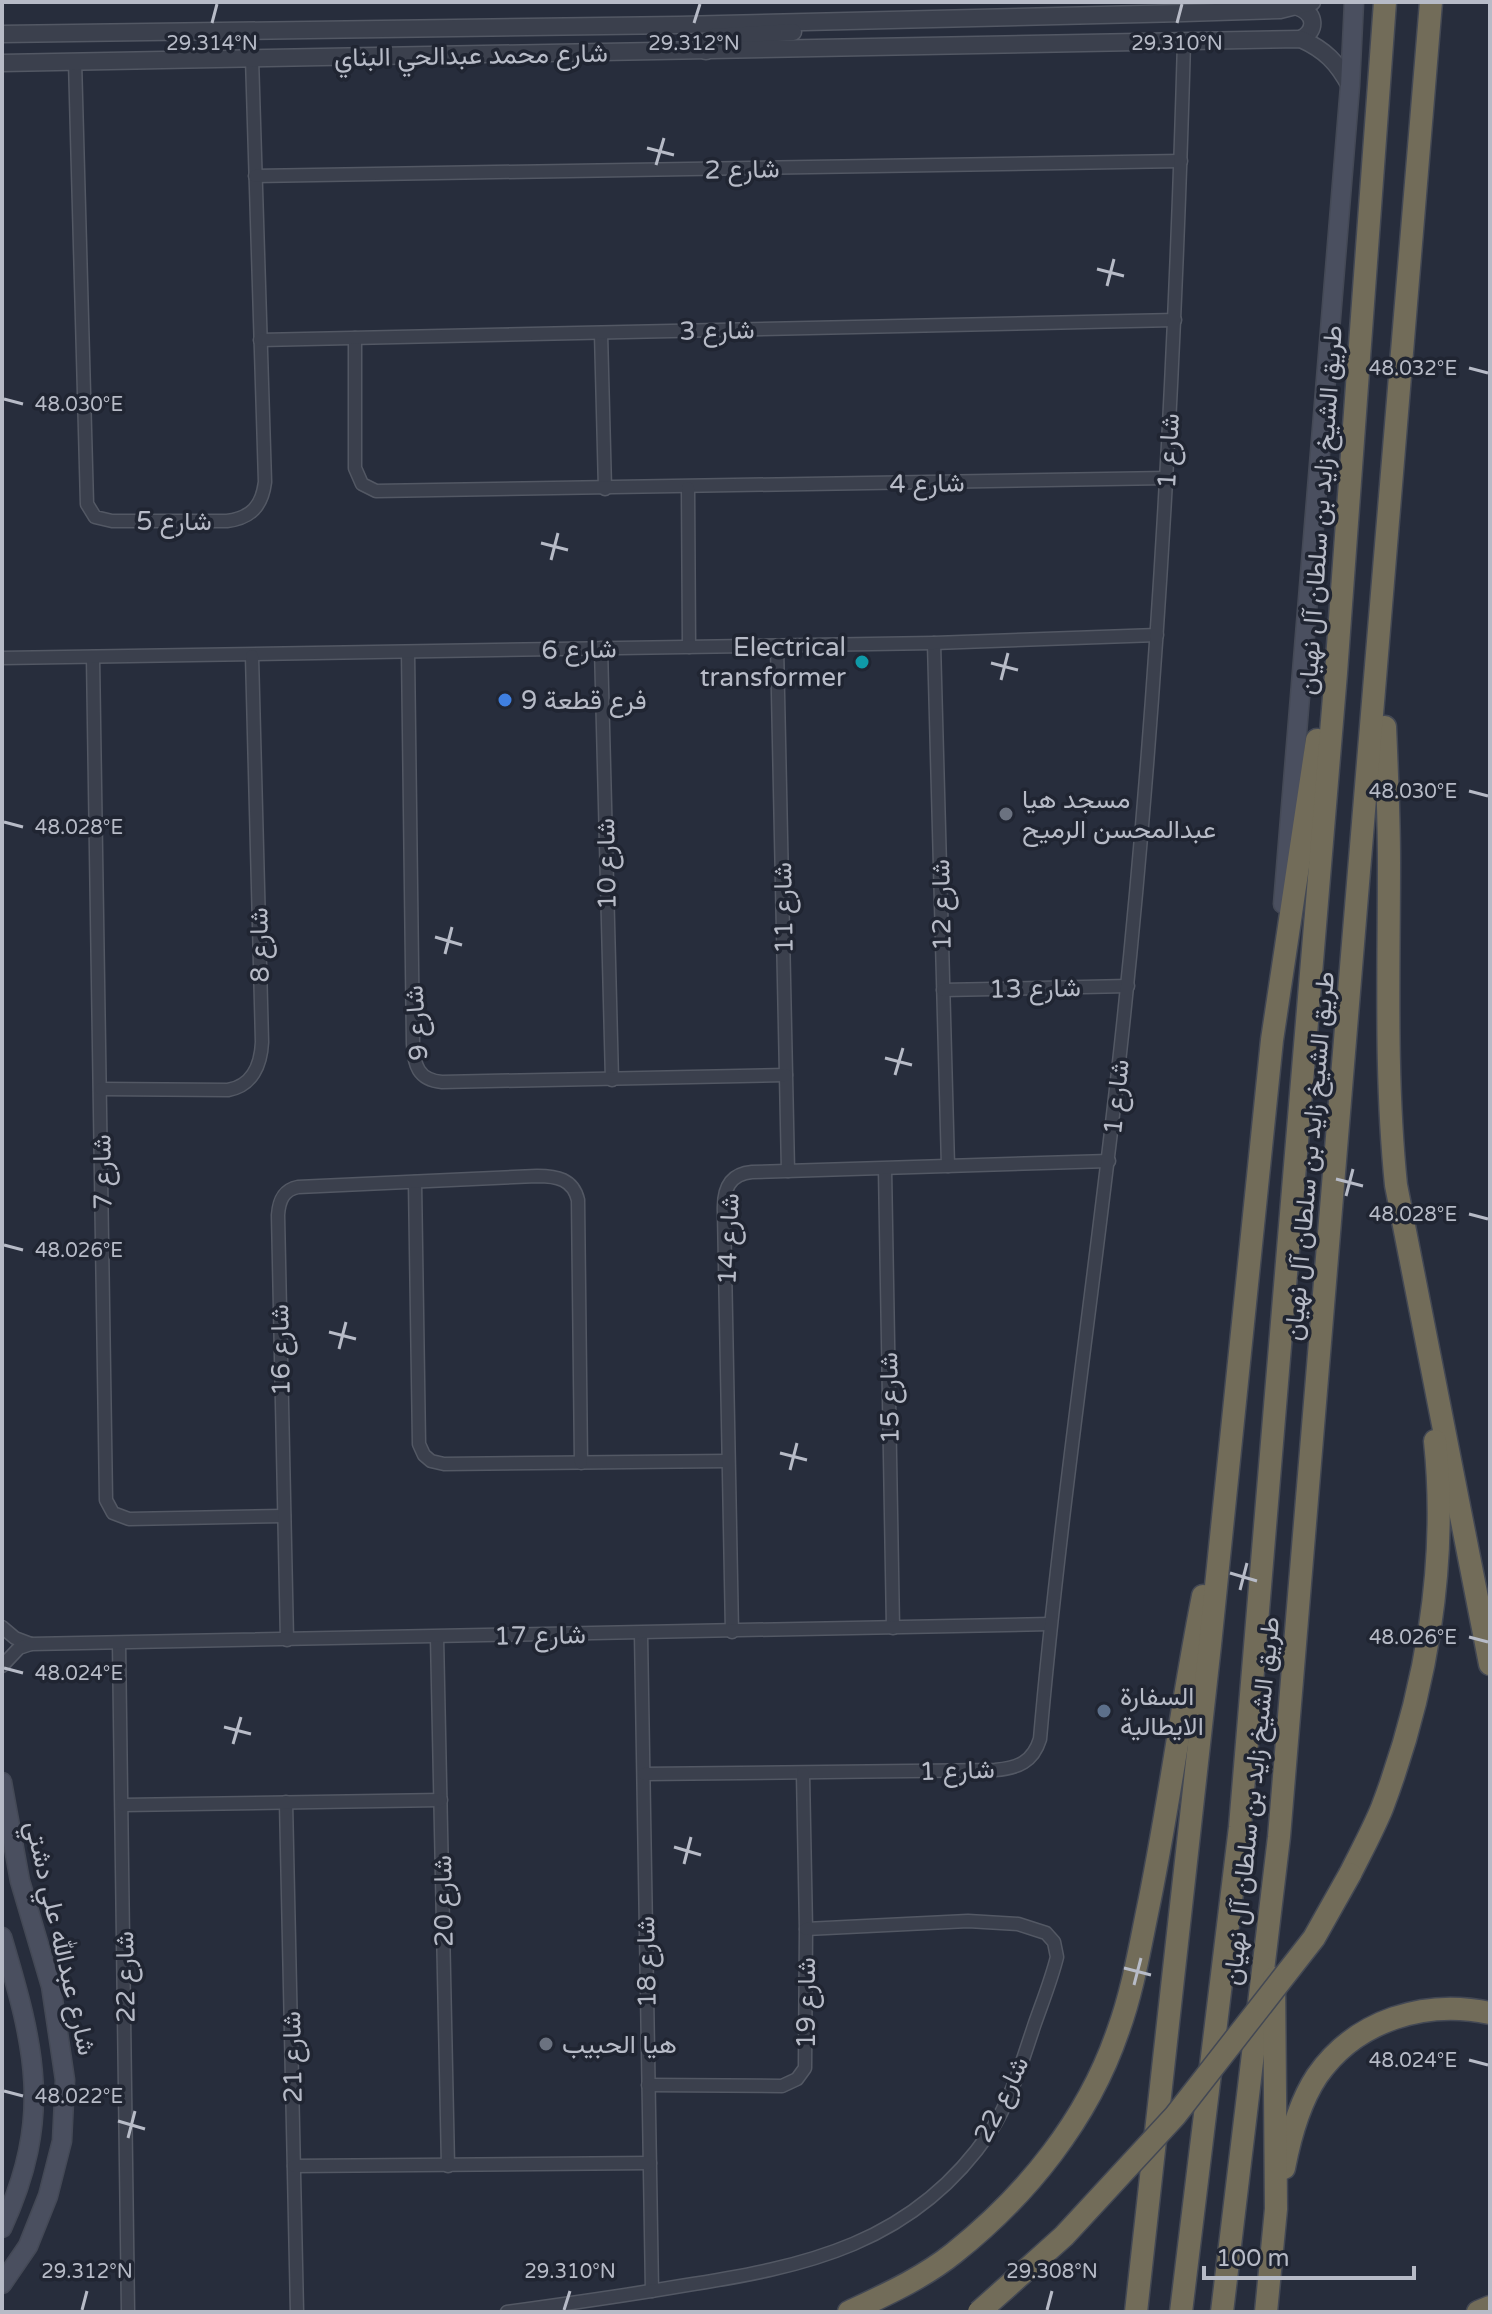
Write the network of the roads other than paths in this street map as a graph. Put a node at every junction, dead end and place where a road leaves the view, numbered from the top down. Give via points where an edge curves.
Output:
1 (1354, 2) edge
2 (1385, 2) edge
3 (1431, 2) edge
4 (1305, 4) edge
5 (1184, 7) edge
6 (828, 21) junction
7 (679, 25) junction
8 (184, 31) junction
9 (2, 34) edge
10 (1301, 39) junction
11 (1184, 42) junction
12 (2, 45) edge
13 (706, 51) junction
14 (501, 54) junction
15 (252, 58) junction
16 (75, 61) junction
17 (3, 62) edge
18 (1350, 86) junction
19 (1181, 161) junction
20 (255, 176) junction
21 (1175, 320) junction
22 (601, 333) junction
23 (355, 338) junction
24 (260, 340) junction
25 (1167, 478) junction
26 (688, 488) junction
27 (605, 489) junction
28 (1383, 614) junction
29 (1157, 635) junction
30 (934, 643) junction
31 (777, 646) junction
32 (689, 647) junction
33 (601, 648) junction
34 (408, 652) junction
35 (252, 656) junction
36 (93, 657) junction
37 (2, 658) edge
38 (1336, 673) junction
39 (1128, 986) junction
40 (943, 990) junction
41 (1272, 1040) junction
42 (786, 1075) junction
43 (612, 1080) junction
44 (101, 1089) junction
45 (1109, 1161) junction
46 (948, 1166) junction
47 (885, 1169) junction
48 (788, 1171) junction
49 (415, 1182) junction
50 (1424, 1333) junction
51 (1231, 1450) junction
52 (728, 1461) junction
53 (581, 1463) junction
54 (284, 1516) junction
55 (1050, 1624) junction
56 (2, 1627) edge
57 (893, 1628) junction
58 (732, 1632) junction
59 (641, 1634) junction
60 (437, 1637) junction
61 (287, 1640) junction
62 (119, 1643) junction
63 (31, 1644) junction
64 (1490, 1664) edge
65 (2, 1666) edge
66 (644, 1774) junction
67 (803, 1774) junction
68 (2, 1782) edge
69 (441, 1800) junction
70 (286, 1802) junction
71 (123, 1805) junction
72 (1279, 1837) junction
73 (8, 1860) edge
74 (806, 1929) junction
75 (2, 1937) edge
76 (1490, 2013) edge
77 (648, 2085) junction
78 (650, 2163) junction
79 (294, 2166) junction
80 (448, 2166) junction
81 (1276, 2209) junction
82 (2, 2228) edge
83 (2, 2284) edge
84 (652, 2291) junction
85 (1267, 2301) edge
86 (1223, 2302) edge
87 (1182, 2305) edge
88 (1137, 2306) edge
89 (1490, 2307) edge
90 (128, 2312) edge
91 (297, 2312) edge
92 (507, 2312) edge
93 (849, 2312) edge
94 (979, 2312) edge
95 (1478, 2312) edge

1 - 18 main road
2 - 38 highway, طريق الشيخ زايد بن سلطان آل نهيان
3 - 28 highway, طريق الشيخ زايد بن سلطان آل نهيان
4 - 5 street, شارع محمد عبدالحي البناي via 1280,10
4 - 10 street via 1313,26
5 - 6 street, شارع محمد عبدالحي البناي
6 - 7 street, شارع محمد عبدالحي البناي
6 - 13 street via 798,32 713,37
7 - 8 street, شارع محمد عبدالحي البناي
7 - 14 street via 674,42 549,44
8 - 9 street, شارع محمد عبدالحي البناي
8 - 12 street via 142,39
10 - 11 street, شارع محمد عبدالحي البناي
10 - 18 street via 1339,65
11 - 13 street, شارع محمد عبدالحي البناي
11 - 19 street, شارع 1
13 - 14 street, شارع محمد عبدالحي البناي
14 - 15 street, شارع محمد عبدالحي البناي
15 - 16 street, شارع محمد عبدالحي البناي
15 - 20 street, شارع 5
16 - 17 street, شارع محمد عبدالحي البناي
16 - 24 street, شارع 5 via 85,489 92,513 112,521 227,521 255,510 265,482
18 - 41 main road
19 - 20 street, شارع 2
19 - 21 street, شارع 1
20 - 24 street, شارع 5
21 - 22 street, شارع 3
21 - 25 street, شارع 1
22 - 23 street, شارع 3
22 - 27 street
23 - 24 street, شارع 3
23 - 27 street, شارع 4 via 354,462 368,488
25 - 26 street, شارع 4
25 - 29 street, شارع 1
26 - 27 street, شارع 4
26 - 32 street
28 - 50 highway via 1389,1118
28 - 72 highway, طريق الشيخ زايد بن سلطان آل نهيان
29 - 30 street, شارع 6
29 - 39 street, شارع 1
30 - 31 street, شارع 6
30 - 40 street, شارع 12
31 - 32 street, شارع 6
31 - 42 street, شارع 11
32 - 33 street, شارع 6
33 - 34 street, شارع 6
33 - 43 street, شارع 10
34 - 35 street, شارع 6
34 - 43 street, شارع 9 via 413,1044 418,1072 438,1082
35 - 36 street, شارع 6
35 - 44 street, شارع 8 via 262,1042 258,1066 245,1083 228,1090
36 - 37 street, شارع 6
36 - 44 street, شارع 7
38 - 41 highway via 1319,726
38 - 87 highway, طريق الشيخ زايد بن سلطان آل نهيان via 1240,1827
39 - 40 street, شارع 13
39 - 45 street, شارع 1
40 - 46 street, شارع 12
41 - 51 highway
42 - 43 street, شارع 9
42 - 48 street, شارع 11
44 - 54 street, شارع 7 via 108,1505 118,1516 138,1520
45 - 46 street, شارع 14
45 - 55 street, شارع 1
46 - 47 street, شارع 14
47 - 48 street, شارع 14
47 - 57 street, شارع 15
48 - 52 street, شارع 14 via 739,1175 725,1195
49 - 53 street via 422,1452 440,1464
49 - 53 street, شارع 16 via 545,1176 564,1179 575,1189
49 - 54 street, شارع 16 via 298,1187 287,1190 280,1202
50 - 64 highway
50 - 94 highway, bridge via 1437,1458 1426,1659 1381,1811 1314,1938 1175,2116 1064,2236
51 - 88 highway
51 - 93 highway via 1159,1857 1118,2032 1084,2106 1044,2166 995,2218 952,2255
52 - 53 street
52 - 58 street, شارع 14
54 - 61 street, شارع 16
55 - 57 street, شارع 17
55 - 67 street, شارع 1 via 1040,1739 1024,1763 995,1770
56 - 63 street
57 - 58 street, شارع 17
58 - 59 street, شارع 17
59 - 60 street, شارع 17
59 - 66 street, شارع 18
60 - 61 street, شارع 17
60 - 69 street, شارع 20
61 - 62 street, شارع 17
62 - 63 street, شارع 17
62 - 71 street, شارع 22
63 - 65 street via 19,1648
66 - 67 street, شارع 1
66 - 77 street, شارع 18
67 - 74 street, شارع 19
68 - 73 main road, شارع عبدالله علي دشتي
69 - 70 street
69 - 80 street, شارع 20
70 - 71 street
70 - 79 street, شارع 21
71 - 90 street, شارع 22
72 - 81 highway via 1274,1958
72 - 86 highway, طريق الشيخ زايد بن سلطان آل نهيان
73 - 83 main road, شارع عبدالله علي دشتي via 51,1986 62,2047 65,2110 48,2196 28,2246
74 - 77 street, شارع 19 via 806,2062 797,2079 775,2086
74 - 84 street, شارع 22 via 968,1921 1018,1924 1046,1933 1057,1957 1002,2111 977,2150 935,2194 872,2235 821,2258
75 - 82 main road, شارع عبدالله علي دشتي via 28,2029 35,2084 25,2165
76 - 81 highway via 1450,2007 1411,2012 1374,2025 1341,2047 1304,2101
77 - 78 street, شارع 18
78 - 80 street
78 - 84 street, شارع 18
79 - 80 street
79 - 91 street, شارع 21
81 - 85 highway
84 - 92 street, شارع 22
89 - 95 highway

